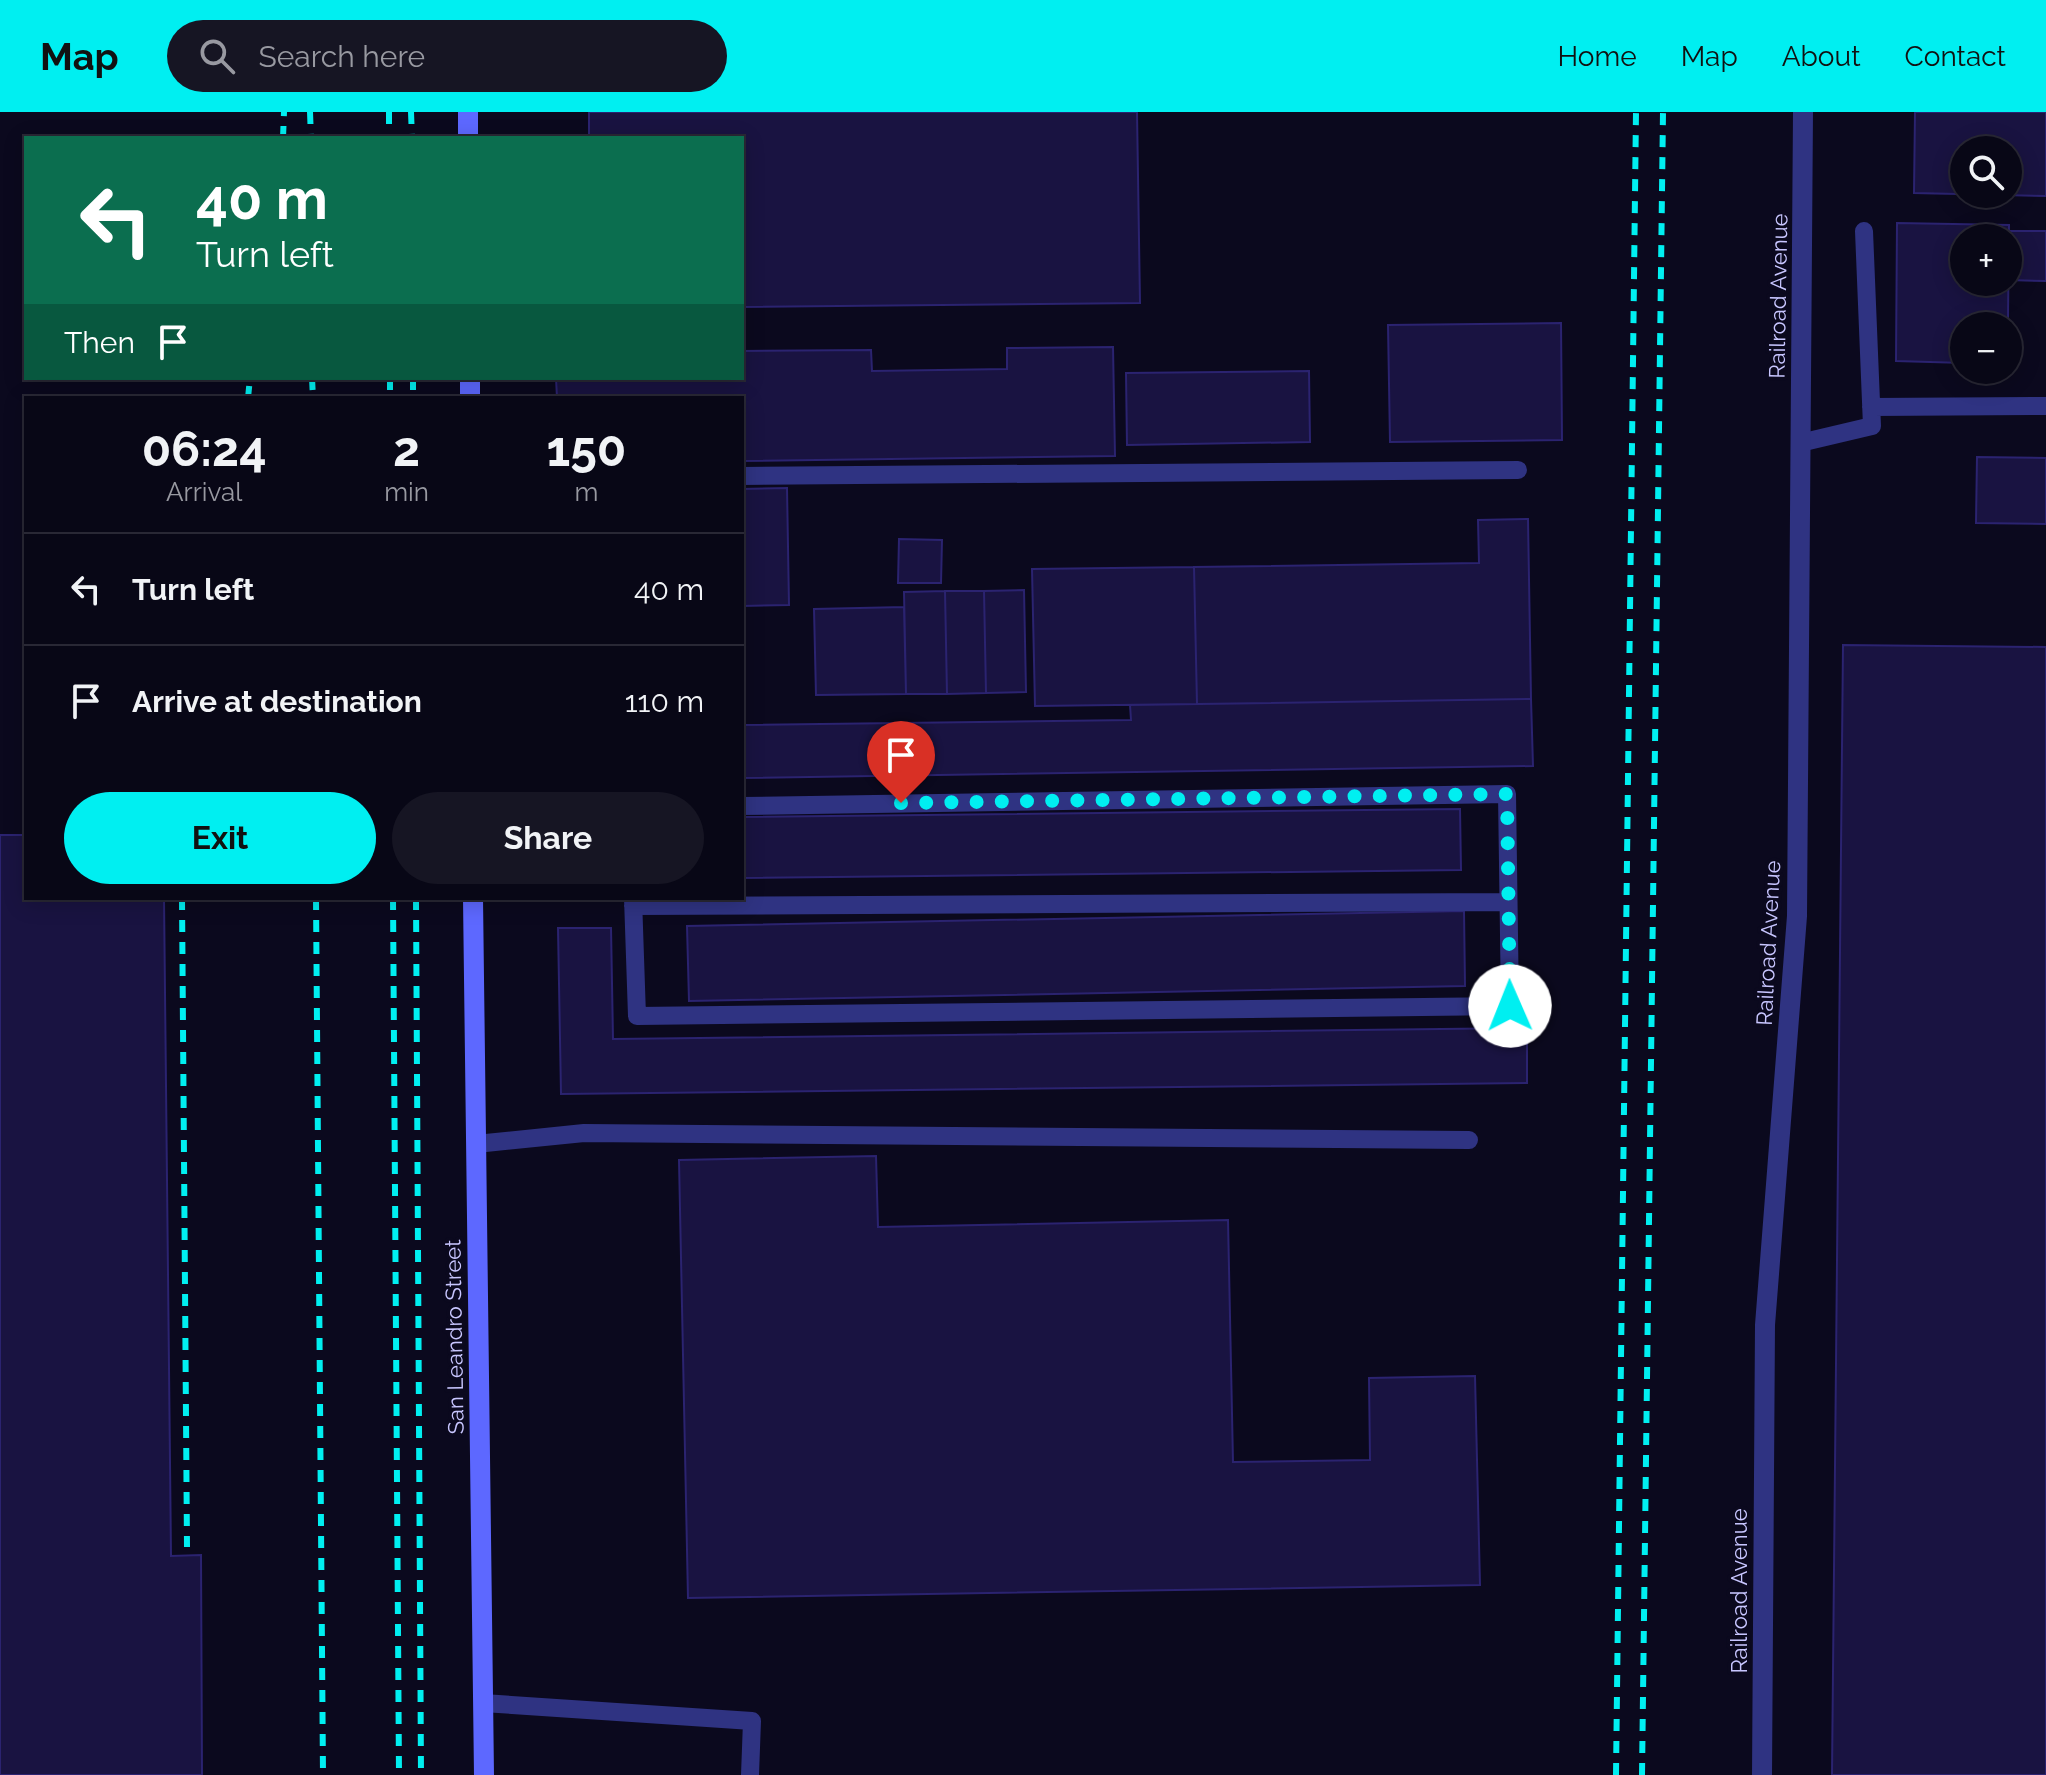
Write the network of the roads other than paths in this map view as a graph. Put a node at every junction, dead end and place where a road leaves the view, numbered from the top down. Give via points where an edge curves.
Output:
1 (468, 112) edge
2 (1803, 112) edge
3 (468, 136) edge
4 (1864, 231) dead end
5 (2046, 406) edge
6 (1871, 407) junction
7 (1800, 443) junction
8 (1518, 470) dead end
9 (744, 476) edge
10 (744, 806) edge
11 (473, 900) edge
12 (633, 902) edge
13 (1508, 902) junction
14 (1469, 1140) dead end
15 (476, 1144) junction
16 (483, 1703) junction
17 (484, 1775) edge
18 (750, 1775) edge
19 (1762, 1775) edge

1 - 3 main road
2 - 7 street, Railroad Avenue
4 - 6 lane
5 - 6 lane
6 - 7 lane via 1872,426
7 - 19 street, Railroad Avenue via 1797,916 1765,1325
8 - 9 lane
10 - 13 lane via 1507,794
11 - 15 main road, San Leandro Street
12 - 13 lane
12 - 13 lane via 637,1016 1510,1006
14 - 15 lane via 584,1133
15 - 16 main road, San Leandro Street
16 - 17 main road, San Leandro Street
16 - 18 lane via 752,1721

